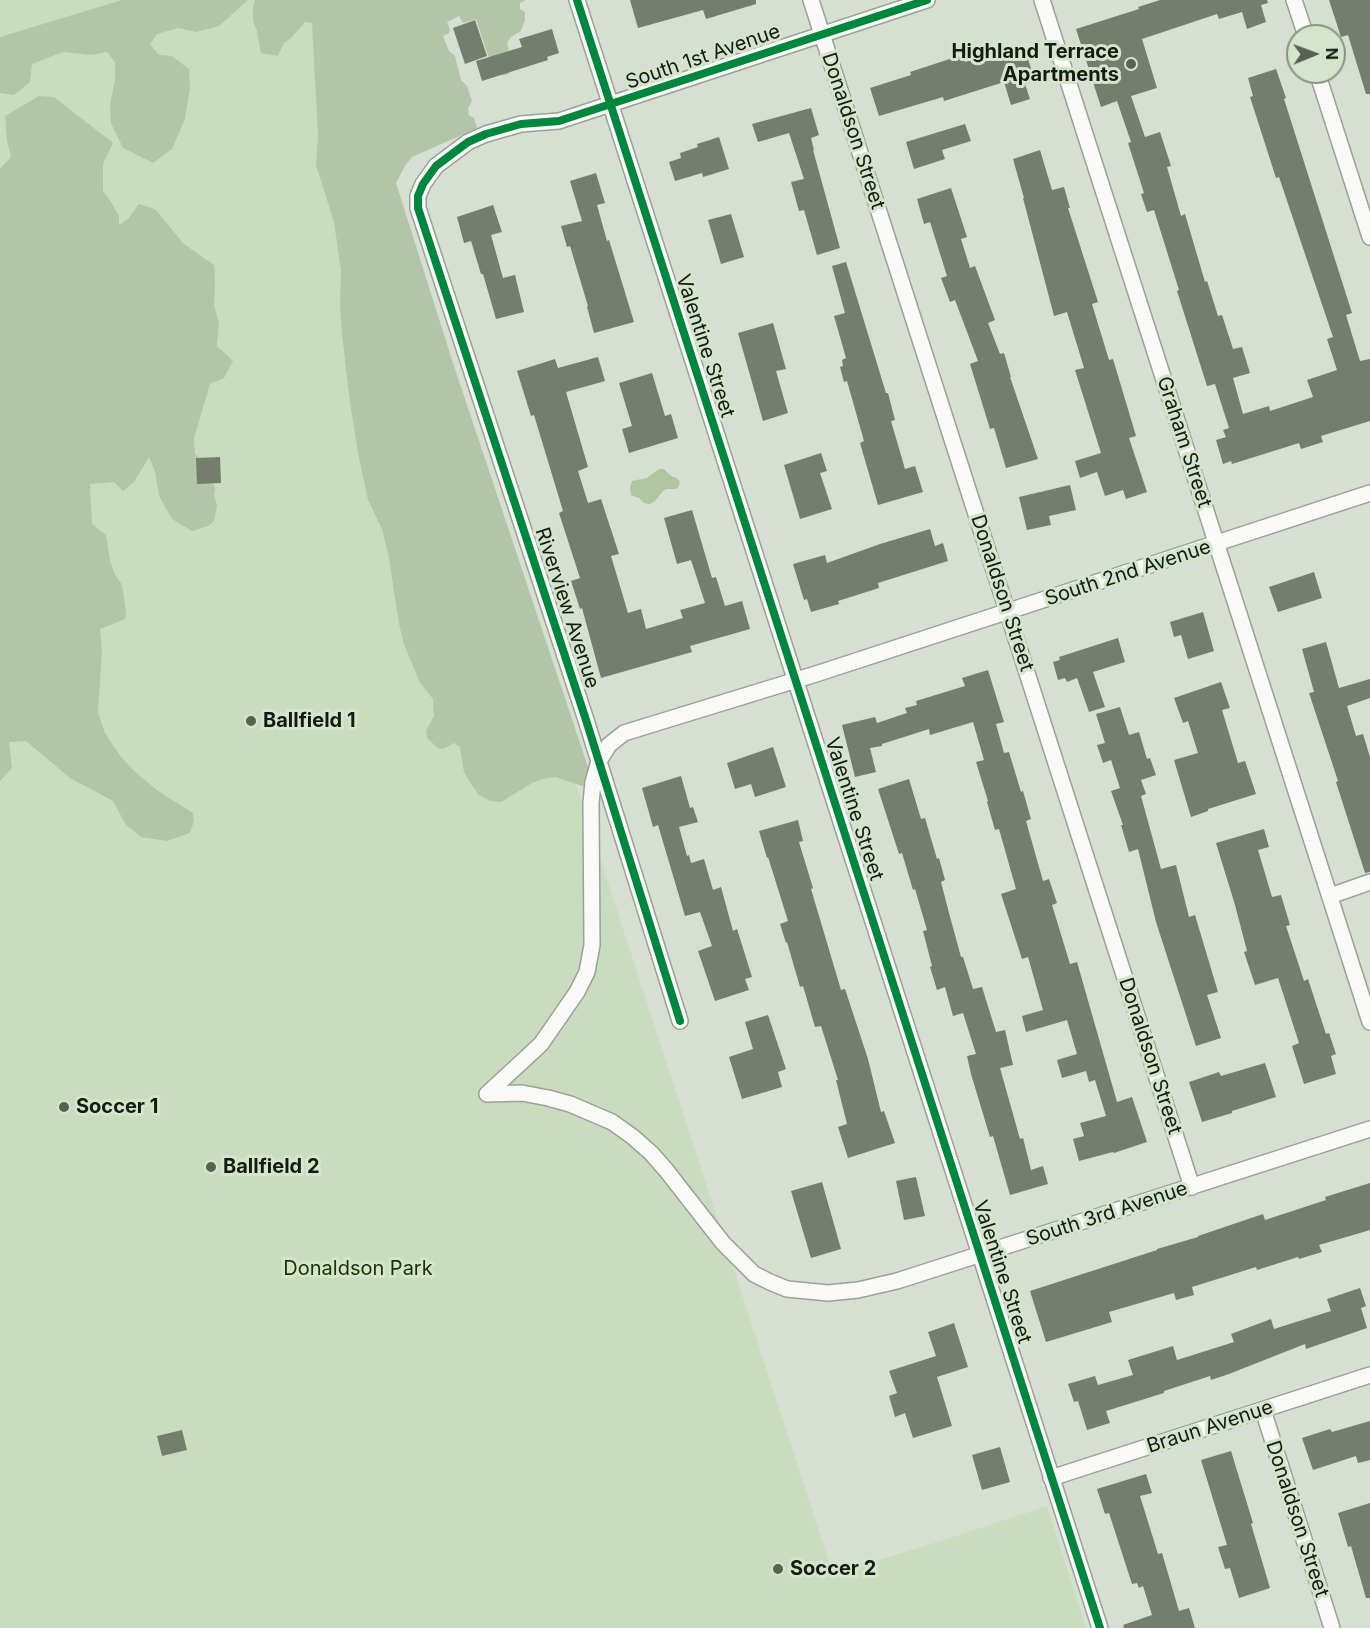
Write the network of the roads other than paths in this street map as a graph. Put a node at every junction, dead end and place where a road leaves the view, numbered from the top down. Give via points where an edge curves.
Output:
1 (577, 0) edge
2 (811, 0) edge
3 (927, 0) edge
4 (1042, 0) edge
5 (1294, 0) edge
6 (1302, 24) edge
7 (822, 34) junction
8 (1321, 84) edge
9 (611, 105) junction
10 (418, 208) joint
11 (1370, 237) edge
12 (1370, 493) edge
13 (1217, 544) junction
14 (1007, 612) junction
15 (795, 680) junction
16 (598, 761) junction
17 (1370, 882) edge
18 (1329, 896) junction
19 (680, 1021) dead end
20 (1370, 1022) edge
21 (1370, 1129) edge
22 (1192, 1187) junction
23 (979, 1256) junction
24 (1370, 1375) edge
25 (1263, 1410) junction
26 (1051, 1478) junction
27 (1100, 1628) edge
28 (1332, 1628) edge

1 - 9 street, Valentine Street
2 - 7 street, Donaldson Street
3 - 7 street, South 1st Avenue
4 - 13 street, Graham Street
5 - 6 street
7 - 9 street, South 1st Avenue
7 - 14 street, Donaldson Street
8 - 11 street
9 - 10 street, South 1st Avenue via 559,121 521,124 468,142 436,166 418,196
9 - 15 street, Valentine Street
10 - 16 street, Riverview Avenue
12 - 13 street, South 2nd Avenue
13 - 14 street, South 2nd Avenue
13 - 18 street, Graham Street
14 - 15 street, South 2nd Avenue
14 - 22 street, Donaldson Street
15 - 16 street, South 2nd Avenue via 624,734 609,745
15 - 23 street, Valentine Street
16 - 19 street, Riverview Avenue
16 - 23 street, South 3rd Avenue via 591,803 592,945 587,972 541,1044 487,1094 522,1093 548,1098 612,1122 651,1153 738,1259 754,1274 787,1289 828,1293 858,1290
17 - 18 street
18 - 20 street, Graham Street
21 - 22 street, South 3rd Avenue
22 - 23 street, South 3rd Avenue
23 - 26 street, Valentine Street
24 - 25 street, Braun Avenue
25 - 26 street, Braun Avenue
25 - 28 street, Donaldson Street
26 - 27 street, Valentine Street

